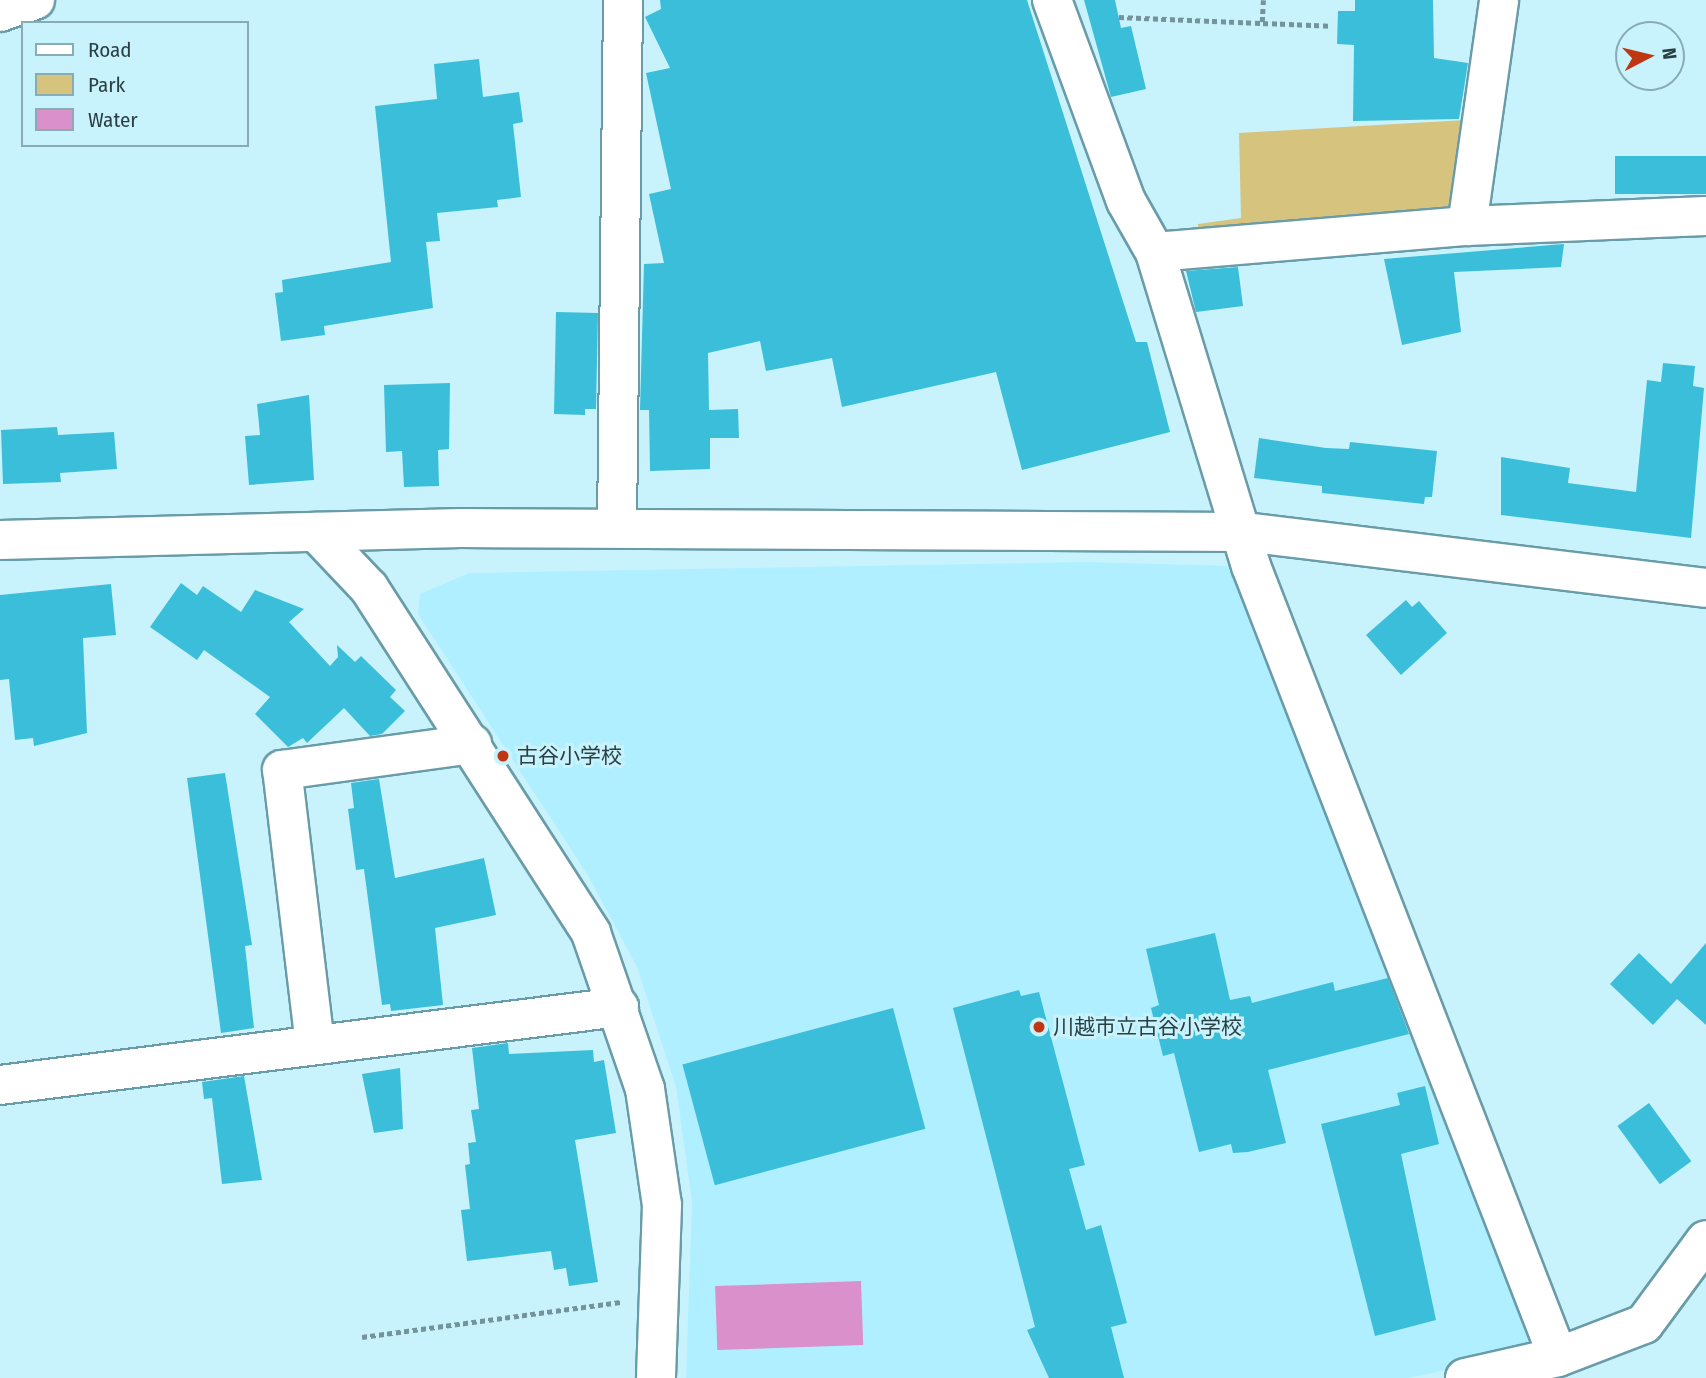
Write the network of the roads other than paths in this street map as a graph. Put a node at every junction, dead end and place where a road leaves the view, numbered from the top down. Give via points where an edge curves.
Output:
1 (35, 0) edge
2 (624, 0) edge
3 (1052, 0) edge
4 (1499, 0) edge
5 (0, 12) edge
6 (1706, 216) edge
7 (1466, 226) junction
8 (1155, 252) junction
9 (617, 528) junction
10 (316, 532) junction
11 (1244, 532) junction
12 (0, 540) edge
13 (1706, 588) edge
14 (472, 744) junction
15 (620, 1007) junction
16 (315, 1045) junction
17 (0, 1085) edge
18 (1706, 1240) edge
19 (1558, 1357) junction
20 (656, 1378) edge
21 (1465, 1378) edge

1 - 5 street
2 - 9 street
3 - 8 street via 1126,201
4 - 7 street
6 - 7 street
7 - 8 street
8 - 11 street
9 - 10 street
9 - 11 street
10 - 12 street
10 - 14 street via 369,588
11 - 13 street
11 - 19 street via 1251,566
14 - 15 street via 591,933
14 - 16 street via 282,770
15 - 16 street
15 - 20 street via 645,1089 657,1166 662,1303
16 - 17 street
18 - 19 street via 1644,1324
19 - 21 street

